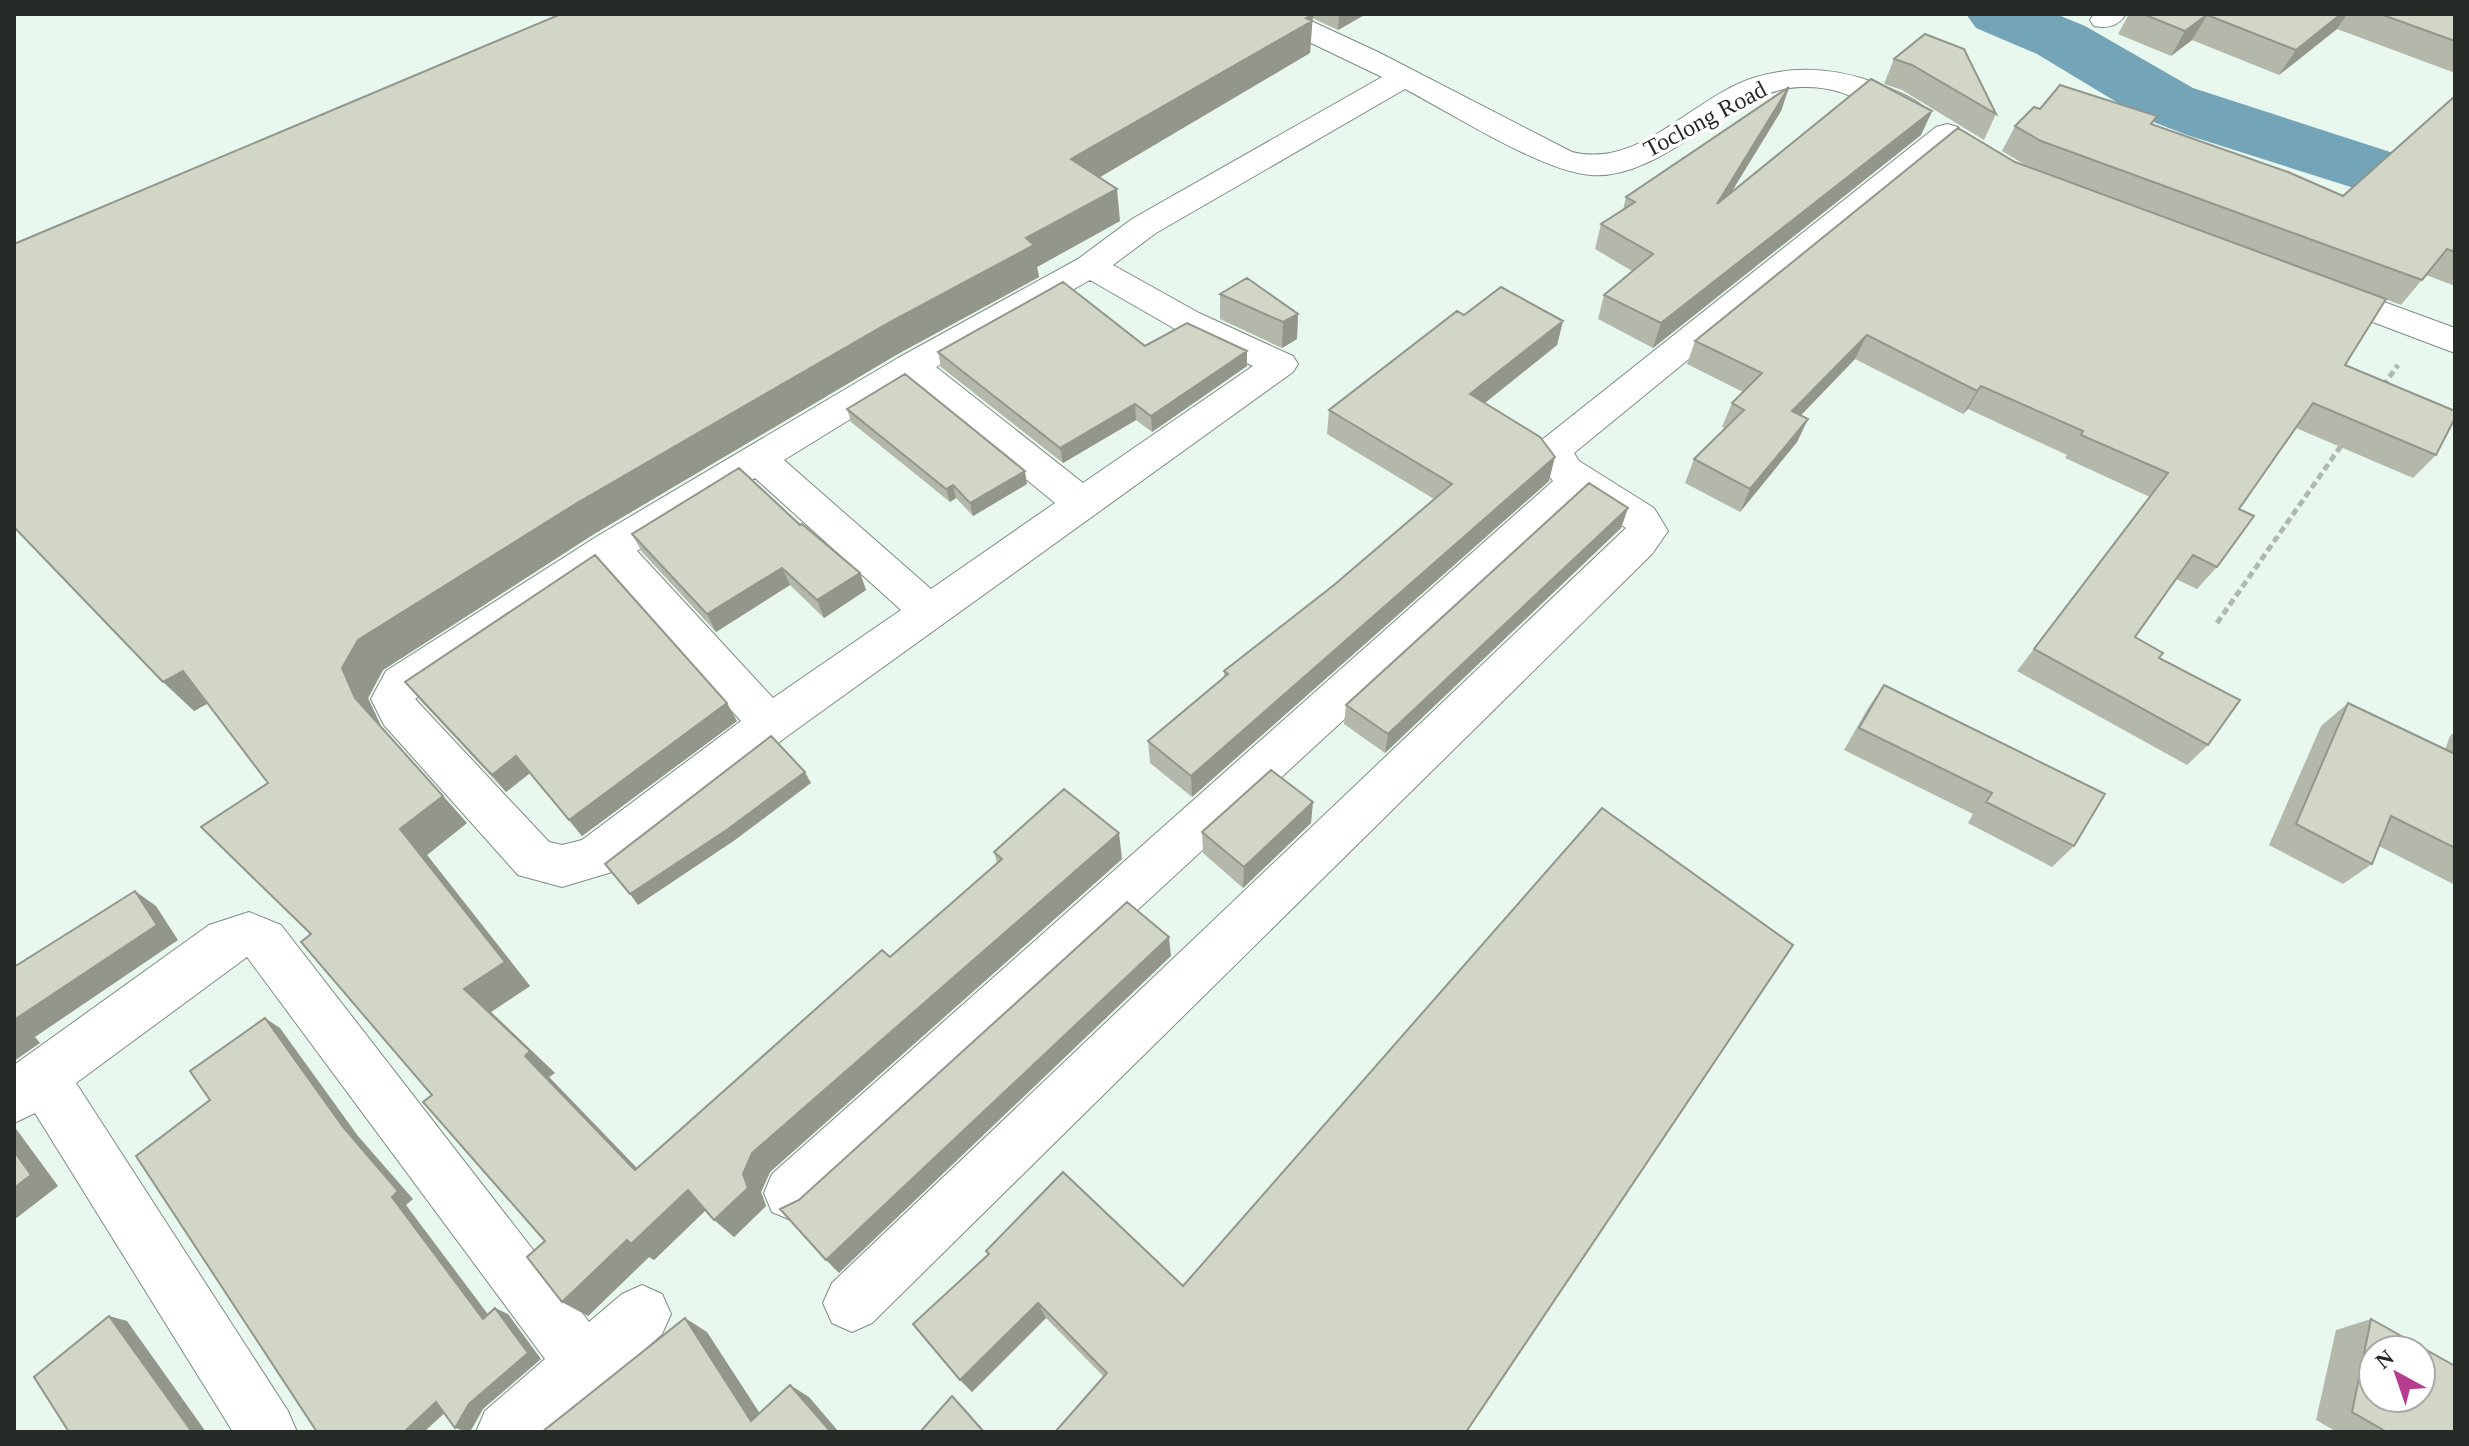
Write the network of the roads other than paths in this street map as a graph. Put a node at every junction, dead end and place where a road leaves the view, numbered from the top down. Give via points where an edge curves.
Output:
1 (1273, 14) edge
2 (1404, 77) junction
3 (1090, 266) junction
4 (2292, 279) edge
5 (2455, 341) edge
6 (911, 366) junction
7 (758, 459) junction
8 (1579, 480) junction
9 (1082, 503) junction
10 (610, 548) junction
11 (929, 611) junction
12 (770, 724) junction
13 (28, 1087) edge
14 (791, 1193) dead end
15 (852, 1303) dead end
16 (642, 1314) dead end
17 (585, 1364) junction
18 (267, 1432) edge
19 (506, 1432) edge

1 - 2 street, Toclong Road
2 - 3 street via 1144,226
2 - 8 street, Toclong Road via 1561,159 1591,166 1617,164 1643,153 1762,85 1809,77 1889,99 1958,140 1556,448 1555,459
3 - 6 street
3 - 9 street via 1187,321 1280,364
4 - 5 street
6 - 7 street
6 - 9 street
7 - 10 street
7 - 11 street
8 - 14 street
8 - 15 street via 1640,518 1648,531 1638,544
9 - 11 street
10 - 12 street
10 - 12 street via 401,683 393,699 399,712 535,860 562,866 595,857
11 - 12 street
13 - 17 street via 226,941 249,934 264,941
13 - 18 street
16 - 17 street
17 - 19 street

